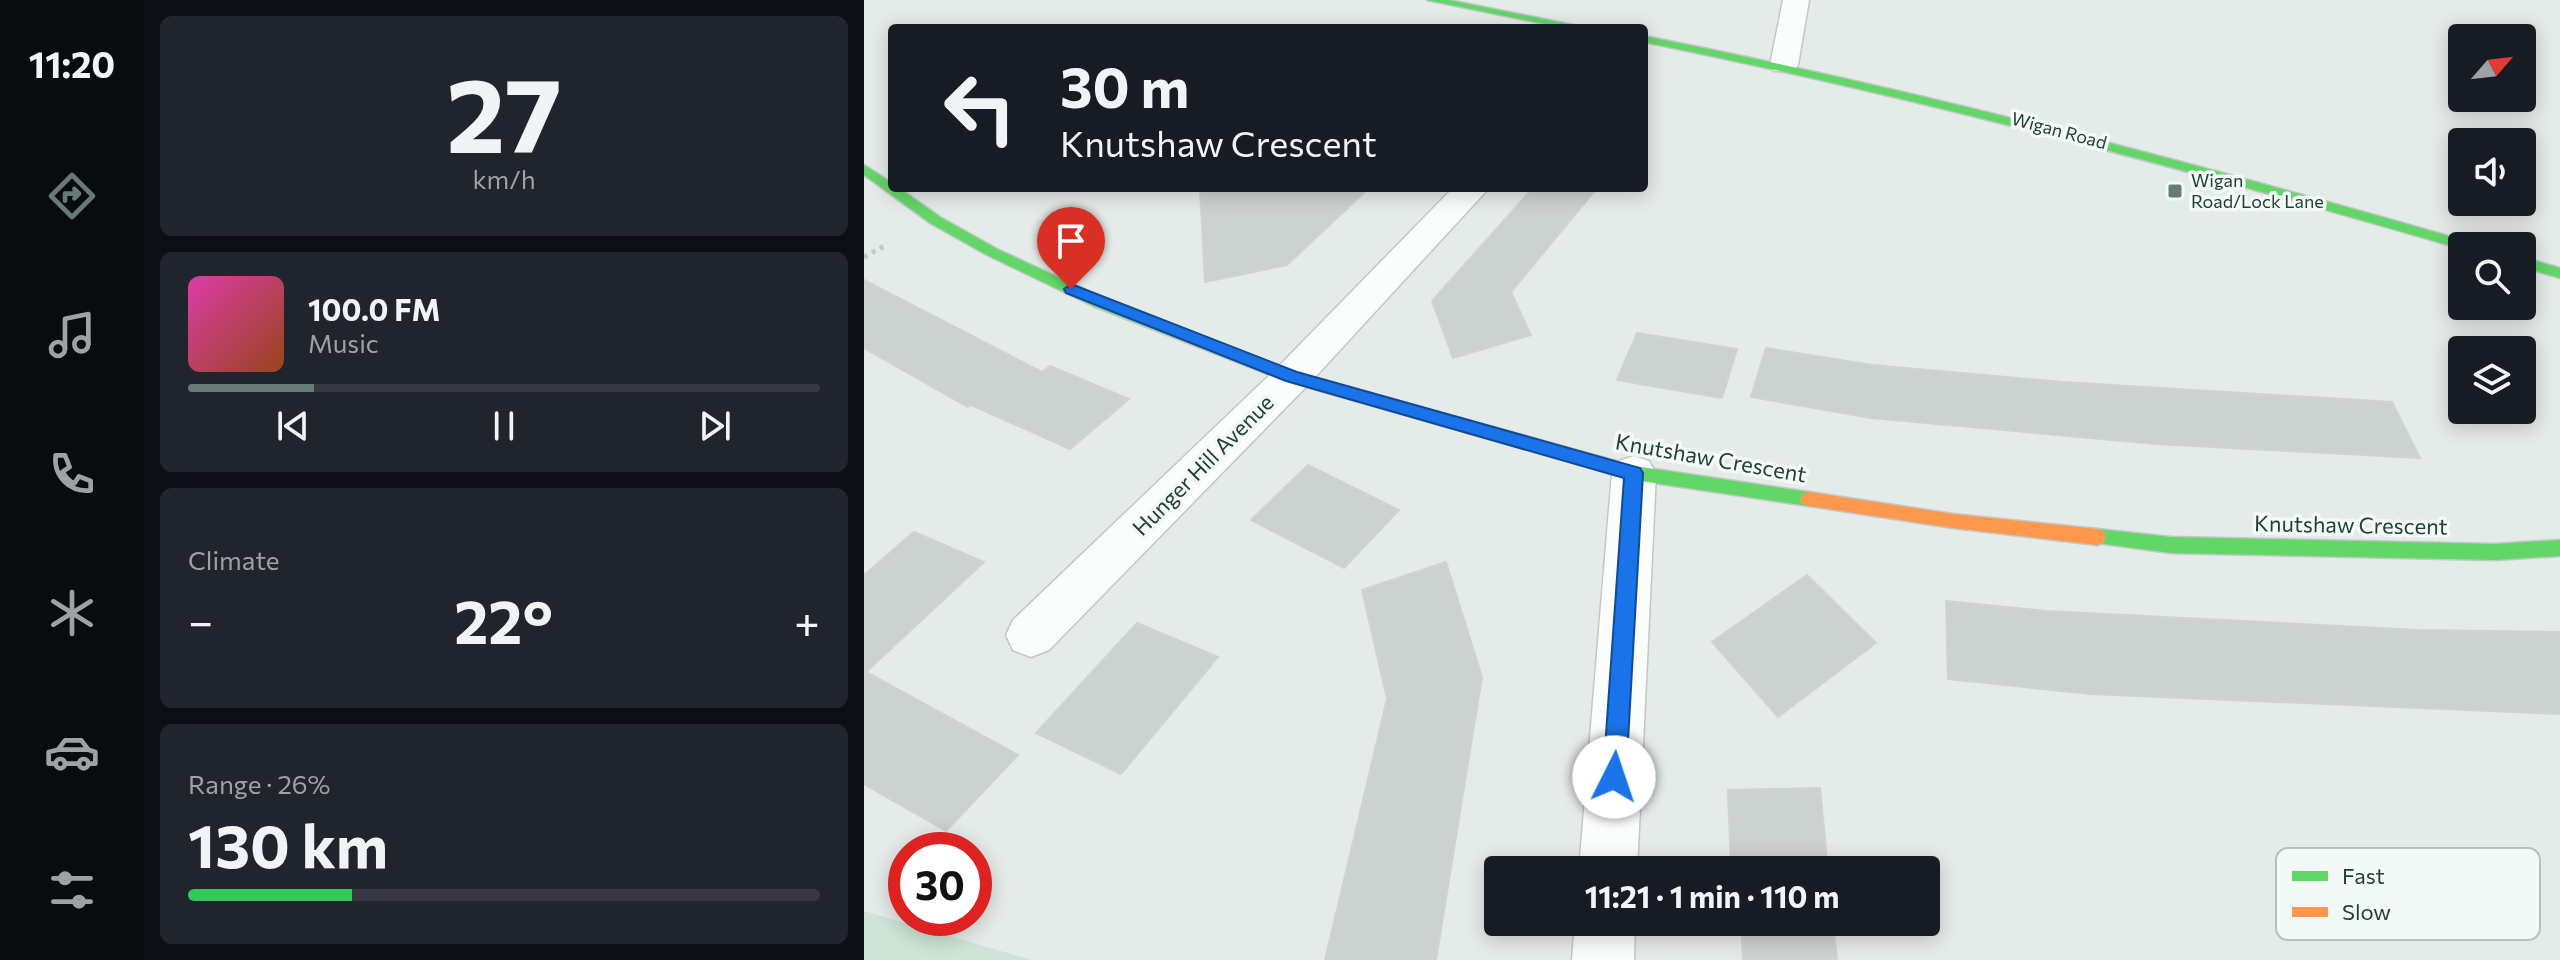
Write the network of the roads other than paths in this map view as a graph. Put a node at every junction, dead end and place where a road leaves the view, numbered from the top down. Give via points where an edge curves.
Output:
1 (1432, 0) edge
2 (1796, 0) edge
3 (1561, 24) edge
4 (1648, 40) edge
5 (1784, 65) junction
6 (864, 169) edge
7 (888, 186) edge
8 (896, 192) edge
9 (1468, 192) edge
10 (2448, 240) edge
11 (2536, 266) edge
12 (2560, 273) edge
13 (1292, 377) junction
14 (1634, 473) junction
15 (2560, 548) edge
16 (1031, 635) dead end
17 (1609, 856) edge
18 (1604, 936) edge
19 (1603, 960) edge

1 - 3 main road
2 - 5 street
4 - 5 main road, Wigan Road
5 - 10 main road, Wigan Road via 2070,134
6 - 7 main road, Knutshaw Crescent
8 - 13 main road, Knutshaw Crescent via 992,252 1098,302
9 - 13 street, Hunger Hill Avenue
11 - 12 main road
13 - 14 main road, Knutshaw Crescent
13 - 16 street, Hunger Hill Avenue
14 - 15 main road, Knutshaw Crescent via 1953,521 2171,545 2495,552
14 - 17 street
18 - 19 street

